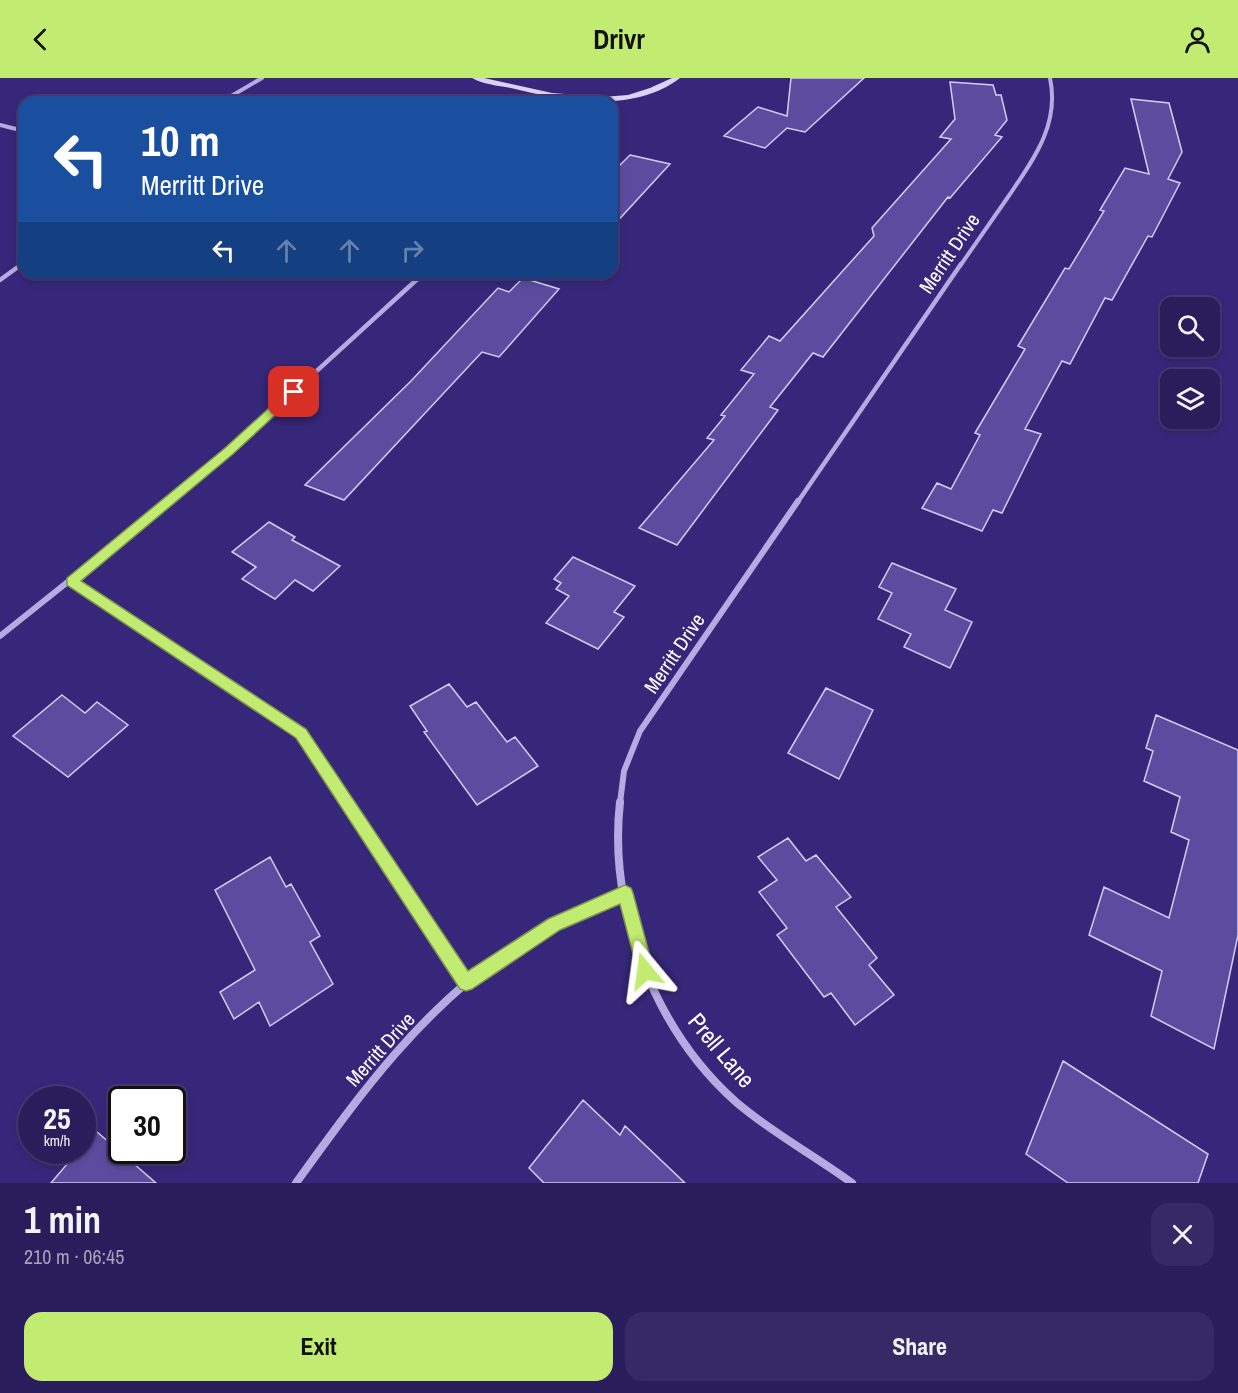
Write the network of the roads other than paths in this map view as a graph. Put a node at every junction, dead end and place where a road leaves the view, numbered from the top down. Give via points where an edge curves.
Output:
1 (262, 78) edge
2 (475, 78) edge
3 (678, 78) edge
4 (1050, 78) edge
5 (231, 96) edge
6 (553, 96) edge
7 (618, 100) edge
8 (0, 125) edge
9 (18, 130) edge
10 (18, 267) edge
11 (417, 279) edge
12 (0, 280) edge
13 (71, 582) junction
14 (0, 636) edge
15 (625, 893) junction
16 (466, 983) junction
17 (296, 1183) edge
18 (852, 1183) edge

1 - 5 street
2 - 6 street
3 - 7 street via 645,94
4 - 15 street, Merritt Drive via 1053,108 1039,151 640,731 623,775 617,824
8 - 9 street
10 - 12 street
11 - 13 street via 229,451
13 - 14 street
13 - 16 street via 301,733
15 - 16 street, Merritt Drive via 554,924
15 - 18 street, Prell Lane via 645,971 692,1051 721,1087 775,1134
16 - 17 street, Merritt Drive via 403,1043

